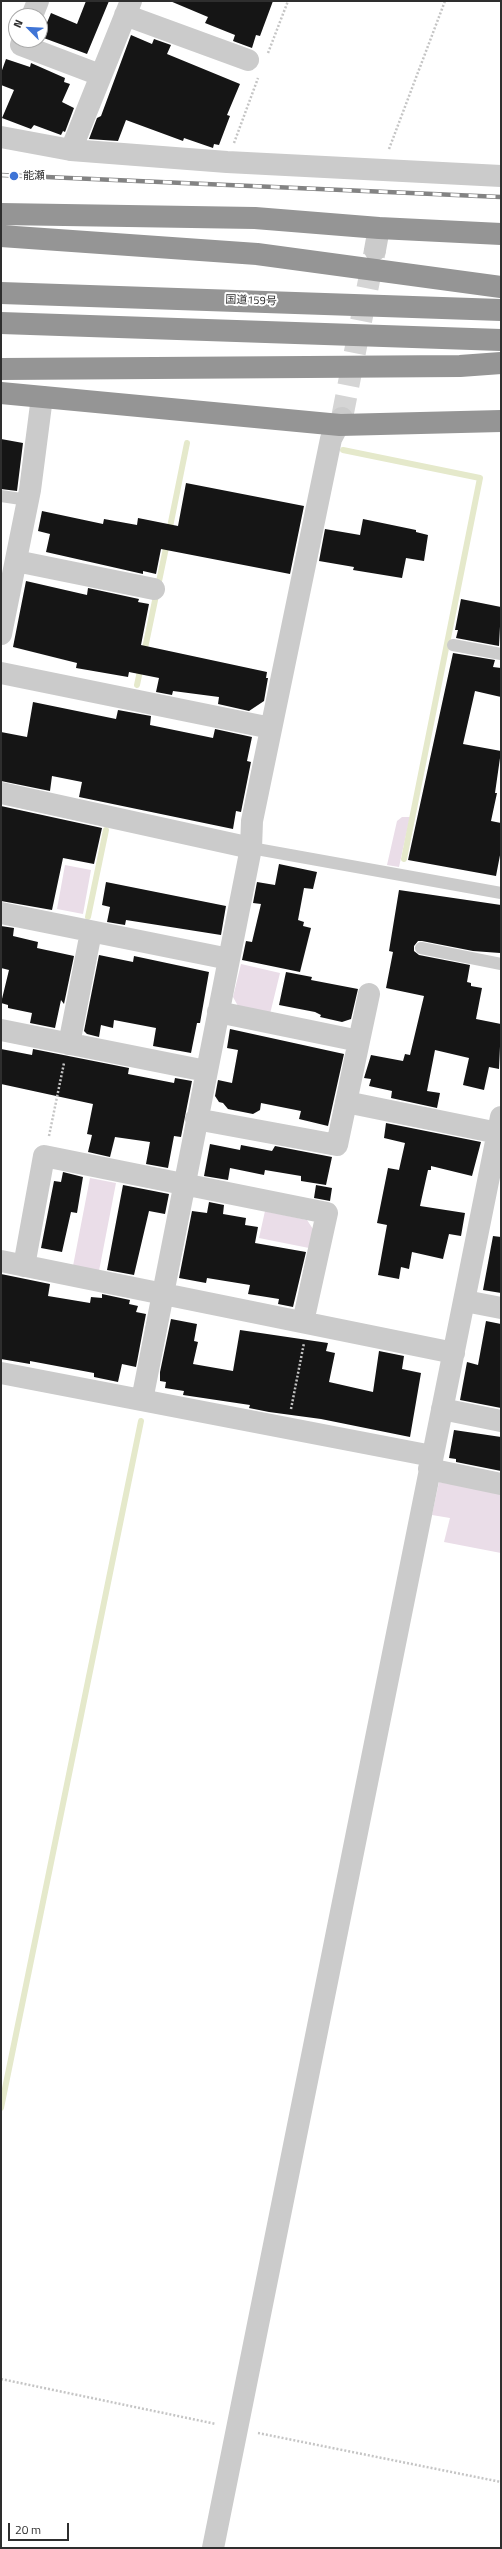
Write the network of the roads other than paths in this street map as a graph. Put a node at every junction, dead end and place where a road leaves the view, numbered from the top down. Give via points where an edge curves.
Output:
1 (128, 8) edge
2 (29, 48) edge
3 (258, 64) road end
4 (100, 75) junction
5 (1, 136) edge
6 (71, 150) junction
7 (501, 176) edge
8 (1, 214) edge
9 (379, 228) junction
10 (501, 234) edge
11 (1, 236) edge
12 (375, 250) tunnel mouth
13 (501, 287) edge
14 (1, 292) edge
15 (501, 310) edge
16 (1, 323) edge
17 (501, 340) edge
18 (501, 363) edge
19 (1, 369) edge
20 (1, 393) edge
21 (42, 397) junction
22 (341, 421) junction
23 (501, 421) edge
24 (1, 496) edge
25 (28, 500) junction
26 (16, 561) junction
27 (154, 589) dead end
28 (2, 624) edge
29 (453, 645) dead end
30 (501, 654) edge
31 (1, 673) edge
32 (271, 728) junction
33 (1, 793) edge
34 (250, 848) junction
35 (501, 892) edge
36 (1, 913) edge
37 (92, 932) junction
38 (421, 948) dead end
39 (229, 959) junction
40 (501, 964) edge
41 (369, 994) dead end
42 (218, 1012) junction
43 (1, 1030) edge
44 (359, 1041) junction
45 (68, 1044) junction
46 (206, 1071) junction
47 (346, 1102) junction
48 (196, 1119) junction
49 (499, 1125) edge
50 (182, 1185) junction
51 (1, 1261) edge
52 (24, 1266) junction
53 (162, 1295) junction
54 (465, 1301) junction
55 (501, 1308) edge
56 (306, 1322) junction
57 (454, 1353) junction
58 (1, 1373) edge
59 (142, 1400) junction
60 (442, 1409) junction
61 (501, 1421) edge
62 (431, 1463) junction
63 (501, 1484) edge
64 (213, 2548) edge

1 - 3 street
1 - 4 street
2 - 4 street
4 - 6 street
5 - 6 street
6 - 7 street via 227,162
8 - 9 highway via 255,218
9 - 10 highway
9 - 12 street
11 - 13 highway via 257,254
14 - 15 highway, 国道159号
16 - 17 highway
18 - 19 highway via 460,366
20 - 21 highway
21 - 22 highway
21 - 25 street
22 - 23 highway
22 - 32 street via 331,439
24 - 25 lane
25 - 26 street
26 - 27 street
26 - 28 street
29 - 30 lane
31 - 32 street
32 - 34 street via 252,821
33 - 34 street
34 - 35 lane
34 - 39 street
36 - 37 street
37 - 39 street
37 - 45 street
38 - 40 lane
39 - 42 street
41 - 44 street
42 - 44 street
42 - 46 street
43 - 45 street
44 - 47 street
45 - 46 street
46 - 48 street
47 - 48 street via 337,1145
47 - 49 street
48 - 50 street
49 - 54 street
50 - 52 street via 44,1156
50 - 53 street
50 - 56 street via 327,1213
51 - 52 street
52 - 53 street
53 - 56 street
53 - 59 street
54 - 55 street
54 - 57 street
56 - 57 street
57 - 60 street
58 - 59 street
59 - 62 street via 287,1429
60 - 61 street
60 - 62 street
62 - 63 street
62 - 64 street

